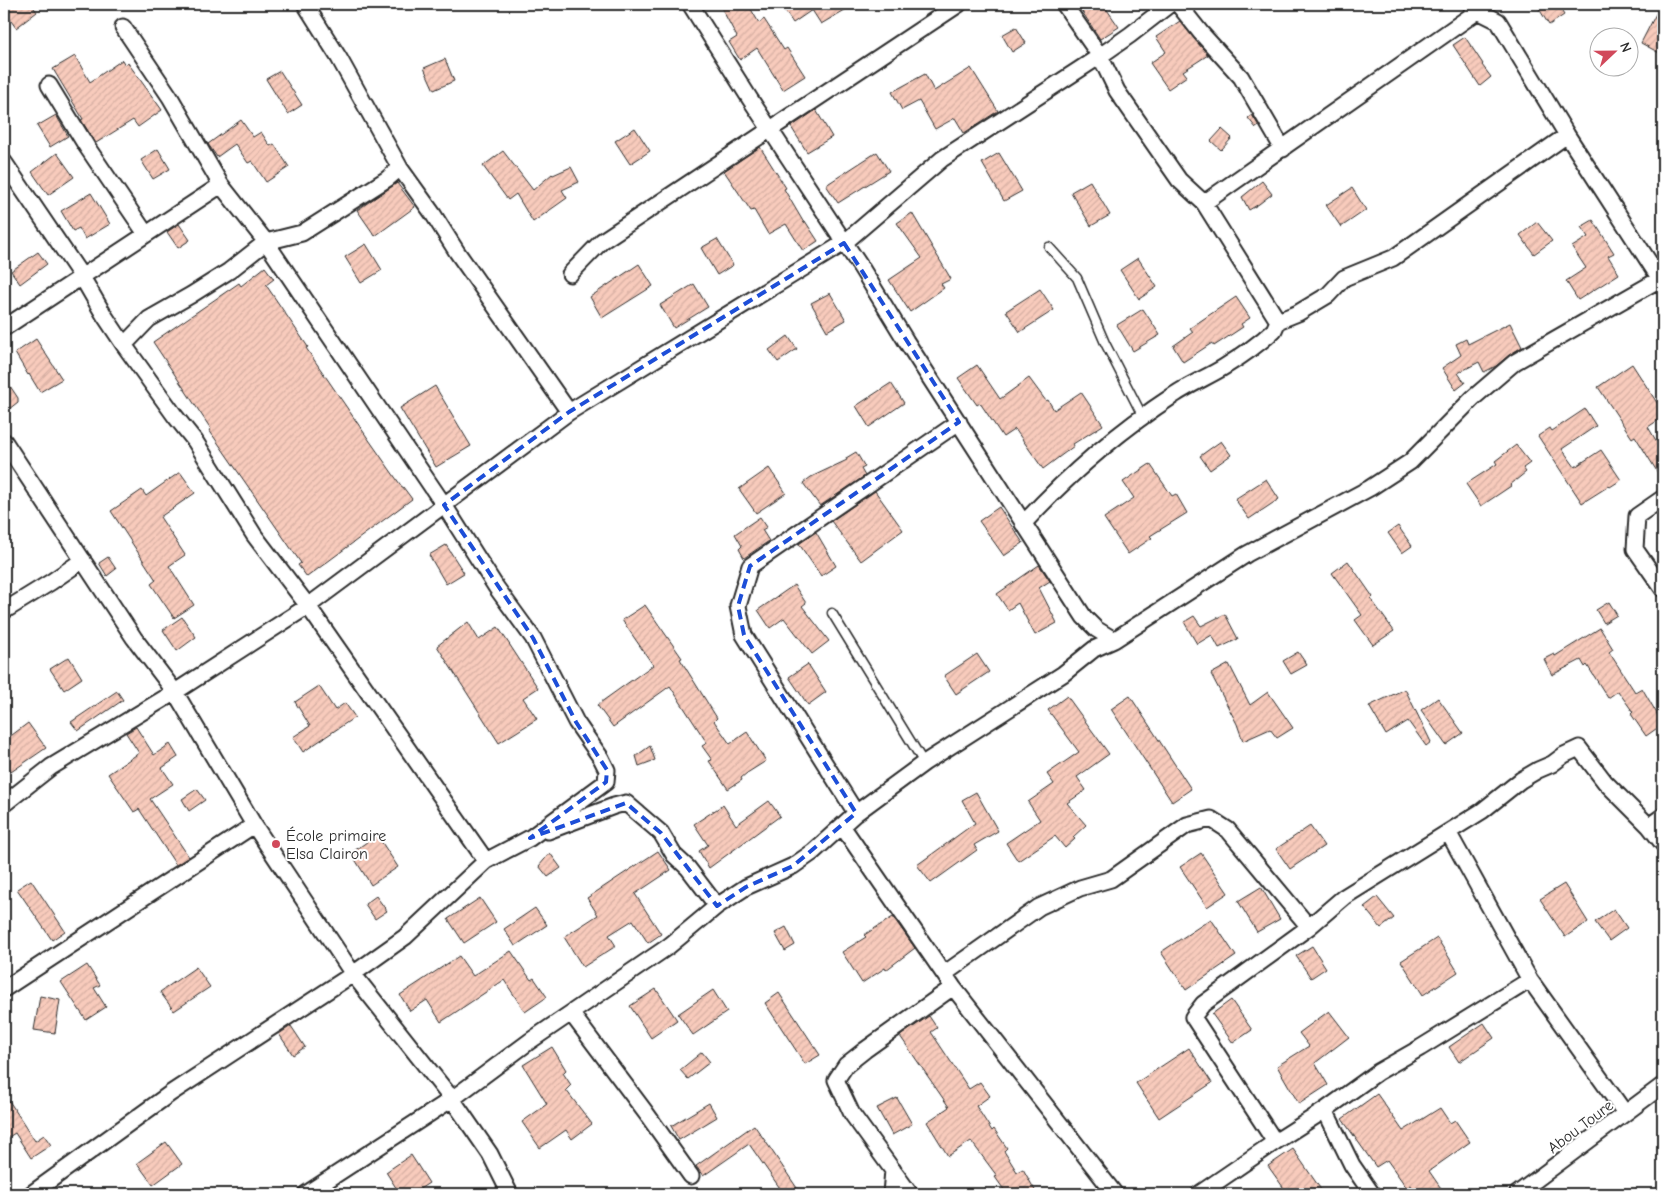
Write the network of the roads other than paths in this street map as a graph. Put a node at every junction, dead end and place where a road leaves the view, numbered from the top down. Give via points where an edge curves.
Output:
1 (305, 4) edge
2 (690, 4) edge
3 (959, 4) edge
4 (1064, 4) edge
5 (1170, 4) edge
6 (1178, 4) edge
7 (1475, 8) edge
8 (123, 27) dead end
9 (1100, 56) junction
10 (49, 86) dead end
11 (771, 129) junction
12 (1567, 135) junction
13 (1283, 149) junction
14 (4, 162) edge
15 (400, 168) junction
16 (221, 185) junction
17 (1204, 204) junction
18 (146, 234) junction
19 (266, 242) junction
20 (844, 242) junction
21 (1048, 248) dead end
22 (570, 274) dead end
23 (82, 277) junction
24 (1662, 280) edge
25 (1278, 322) junction
26 (4, 328) edge
27 (124, 345) junction
28 (569, 412) junction
29 (1142, 417) junction
30 (959, 422) junction
31 (4, 441) edge
32 (1663, 498) edge
33 (444, 506) junction
34 (1024, 524) junction
35 (83, 560) junction
36 (1663, 589) edge
37 (308, 606) junction
38 (4, 611) edge
39 (832, 613) dead end
40 (1114, 640) junction
41 (175, 692) junction
42 (924, 762) junction
43 (4, 804) edge
44 (856, 813) junction
45 (1663, 816) edge
46 (254, 825) junction
47 (842, 826) junction
48 (1649, 826) junction
49 (1448, 832) junction
50 (530, 838) junction
51 (1663, 844) edge
52 (486, 861) junction
53 (718, 906) junction
54 (1309, 927) junction
55 (353, 974) junction
56 (944, 974) junction
57 (1530, 980) junction
58 (953, 987) junction
59 (4, 989) edge
60 (572, 1013) junction
61 (1663, 1085) edge
62 (452, 1099) junction
63 (1325, 1110) junction
64 (1626, 1113) junction
65 (1275, 1142) junction
66 (893, 1170) junction
67 (691, 1176) dead end
68 (31, 1194) edge
69 (306, 1194) edge
70 (510, 1194) edge
71 (892, 1194) edge
72 (910, 1194) edge
73 (1115, 1194) edge
74 (1199, 1194) edge
75 (1372, 1194) edge
76 (1517, 1194) edge

1 - 15 street
2 - 11 street
3 - 11 street
4 - 9 street
5 - 9 street
6 - 13 street via 1241,77
7 - 12 street via 1498,21
7 - 13 street
8 - 16 street via 170,97
9 - 17 street via 1117,91 1179,180
9 - 20 street via 942,159
10 - 18 street
11 - 20 street
11 - 22 street via 602,241
12 - 24 street
12 - 25 street via 1394,258 1344,278 1328,295
13 - 17 street
14 - 23 street
15 - 19 street via 302,233
15 - 28 street
16 - 18 street
16 - 19 street
17 - 25 street
18 - 23 street
19 - 27 street via 214,280 149,319
19 - 33 street
20 - 28 street
20 - 30 street
21 - 29 lane via 1077,278
23 - 26 street
23 - 27 street
24 - 40 street via 1515,362 1473,398 1410,462 1370,488 1247,554
25 - 29 street via 1265,338 1225,367 1176,393
27 - 37 street via 195,441 254,534
28 - 33 street
29 - 34 street via 1075,472
30 - 34 street
30 - 44 street via 750,566 738,606 744,635
31 - 35 street
32 - 36 street via 1637,516 1635,549
33 - 37 street
33 - 50 street via 533,638 576,722 607,770 606,782
34 - 40 street via 1084,617
35 - 38 street
35 - 41 street via 134,638
37 - 41 street
37 - 52 street
39 - 42 lane
40 - 42 street via 1094,649 1064,674
41 - 43 street via 51,767
41 - 46 street
42 - 44 street
44 - 47 street
45 - 48 street
46 - 55 street
46 - 59 street
47 - 53 street via 793,866 746,887
47 - 56 street
48 - 49 street via 1605,782 1579,748 1521,780 1482,811
48 - 51 street
49 - 54 street via 1344,897
49 - 57 street
50 - 52 street
50 - 53 street via 626,803 661,833 674,855
52 - 55 street via 405,937
53 - 60 street via 669,946
54 - 56 street via 1228,830 1211,819 1188,826 1111,879 1080,888 1039,907
54 - 65 street via 1203,1004 1192,1017
55 - 62 street
55 - 68 street via 170,1093
56 - 58 street
57 - 63 street via 1378,1072
57 - 64 street
58 - 66 street via 846,1065 836,1080 852,1114
58 - 73 street
60 - 62 street
60 - 67 street
61 - 64 street, Abou Toure
62 - 69 street
62 - 70 street via 490,1154
63 - 65 street
63 - 75 street via 1352,1165
64 - 76 street, Abou Toure
65 - 74 street
66 - 71 street
66 - 72 street

